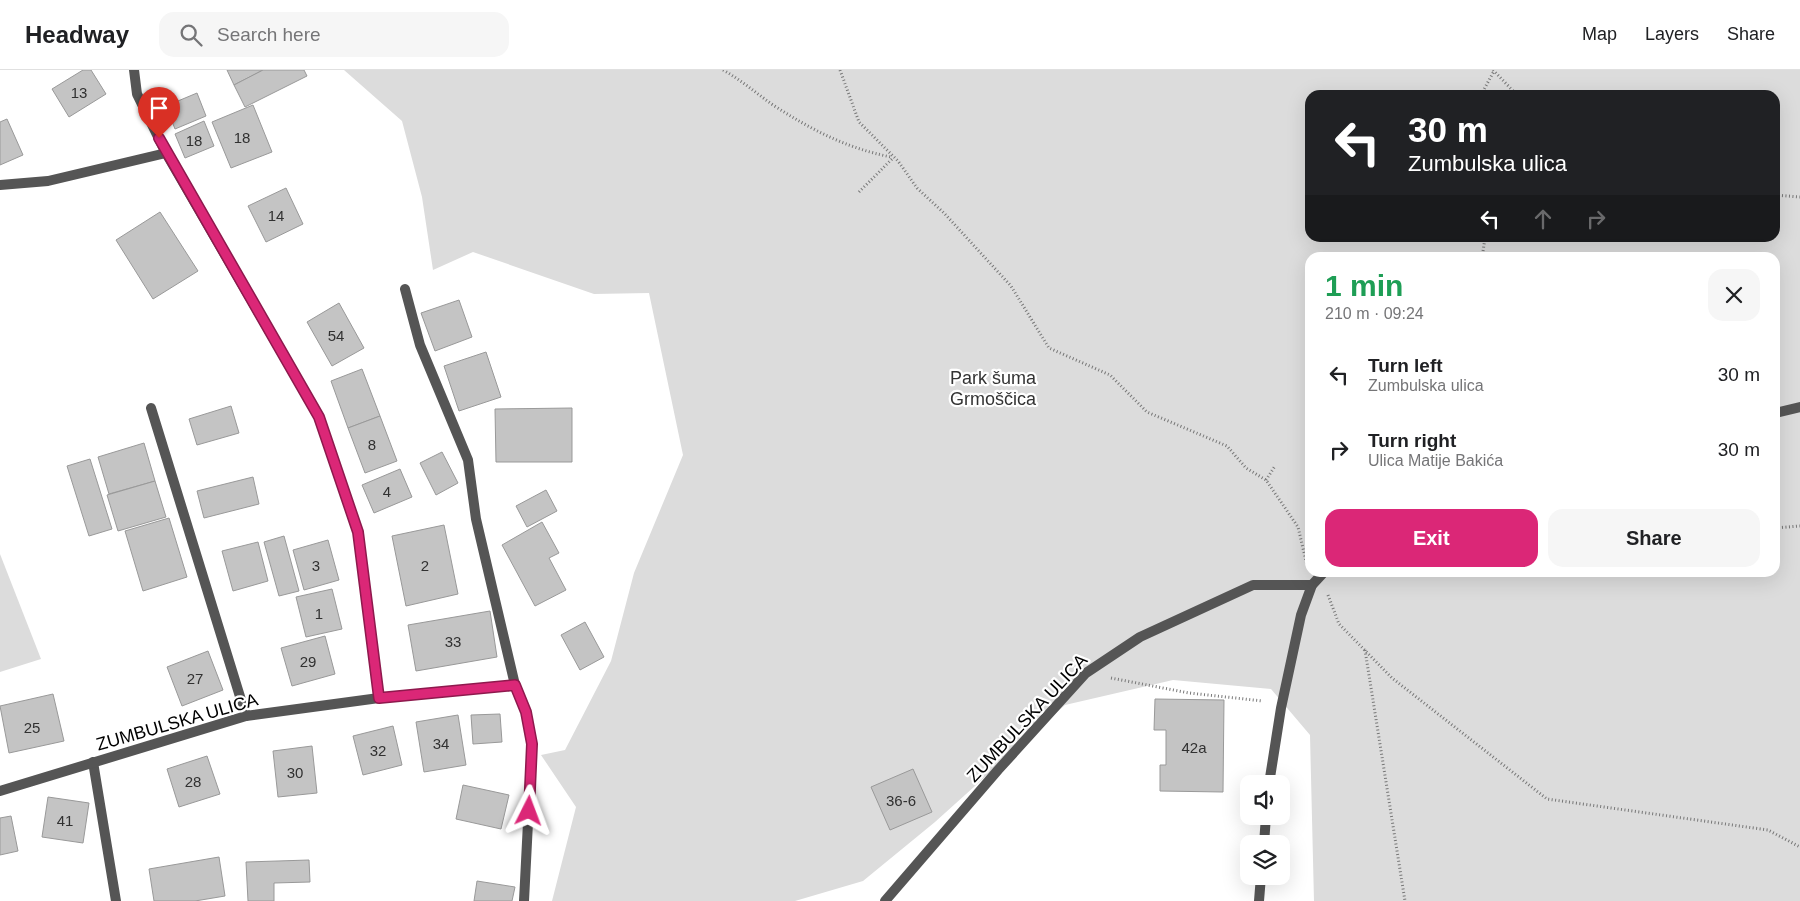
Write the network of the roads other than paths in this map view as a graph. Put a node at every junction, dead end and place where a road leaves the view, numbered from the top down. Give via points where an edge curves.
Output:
1 (134, 70) edge
2 (166, 152) junction
3 (0, 185) edge
4 (405, 289) dead end
5 (1800, 407) edge
6 (151, 408) dead end
7 (1780, 412) edge
8 (1319, 577) edge
9 (1312, 585) junction
10 (515, 685) junction
11 (379, 698) junction
12 (246, 716) junction
13 (94, 762) junction
14 (1270, 775) edge
15 (0, 791) edge
16 (1261, 885) edge
17 (116, 901) edge
18 (524, 901) edge
19 (885, 901) edge
20 (1260, 901) edge

1 - 2 street via 137,94
2 - 3 street via 48,181
2 - 11 street via 319,417 358,532
4 - 10 street via 420,345 468,460 476,519
5 - 7 street
6 - 12 street
8 - 9 street
9 - 14 street via 1301,615
9 - 19 street, ZUMBULSKA ULICA via 1253,585 1140,637 1086,674
10 - 11 street, ZUMBULSKA ULICA
10 - 18 street via 526,712 532,744
11 - 12 street, ZUMBULSKA ULICA
12 - 13 street, ZUMBULSKA ULICA
13 - 15 street, ZUMBULSKA ULICA
13 - 17 street
16 - 20 street

